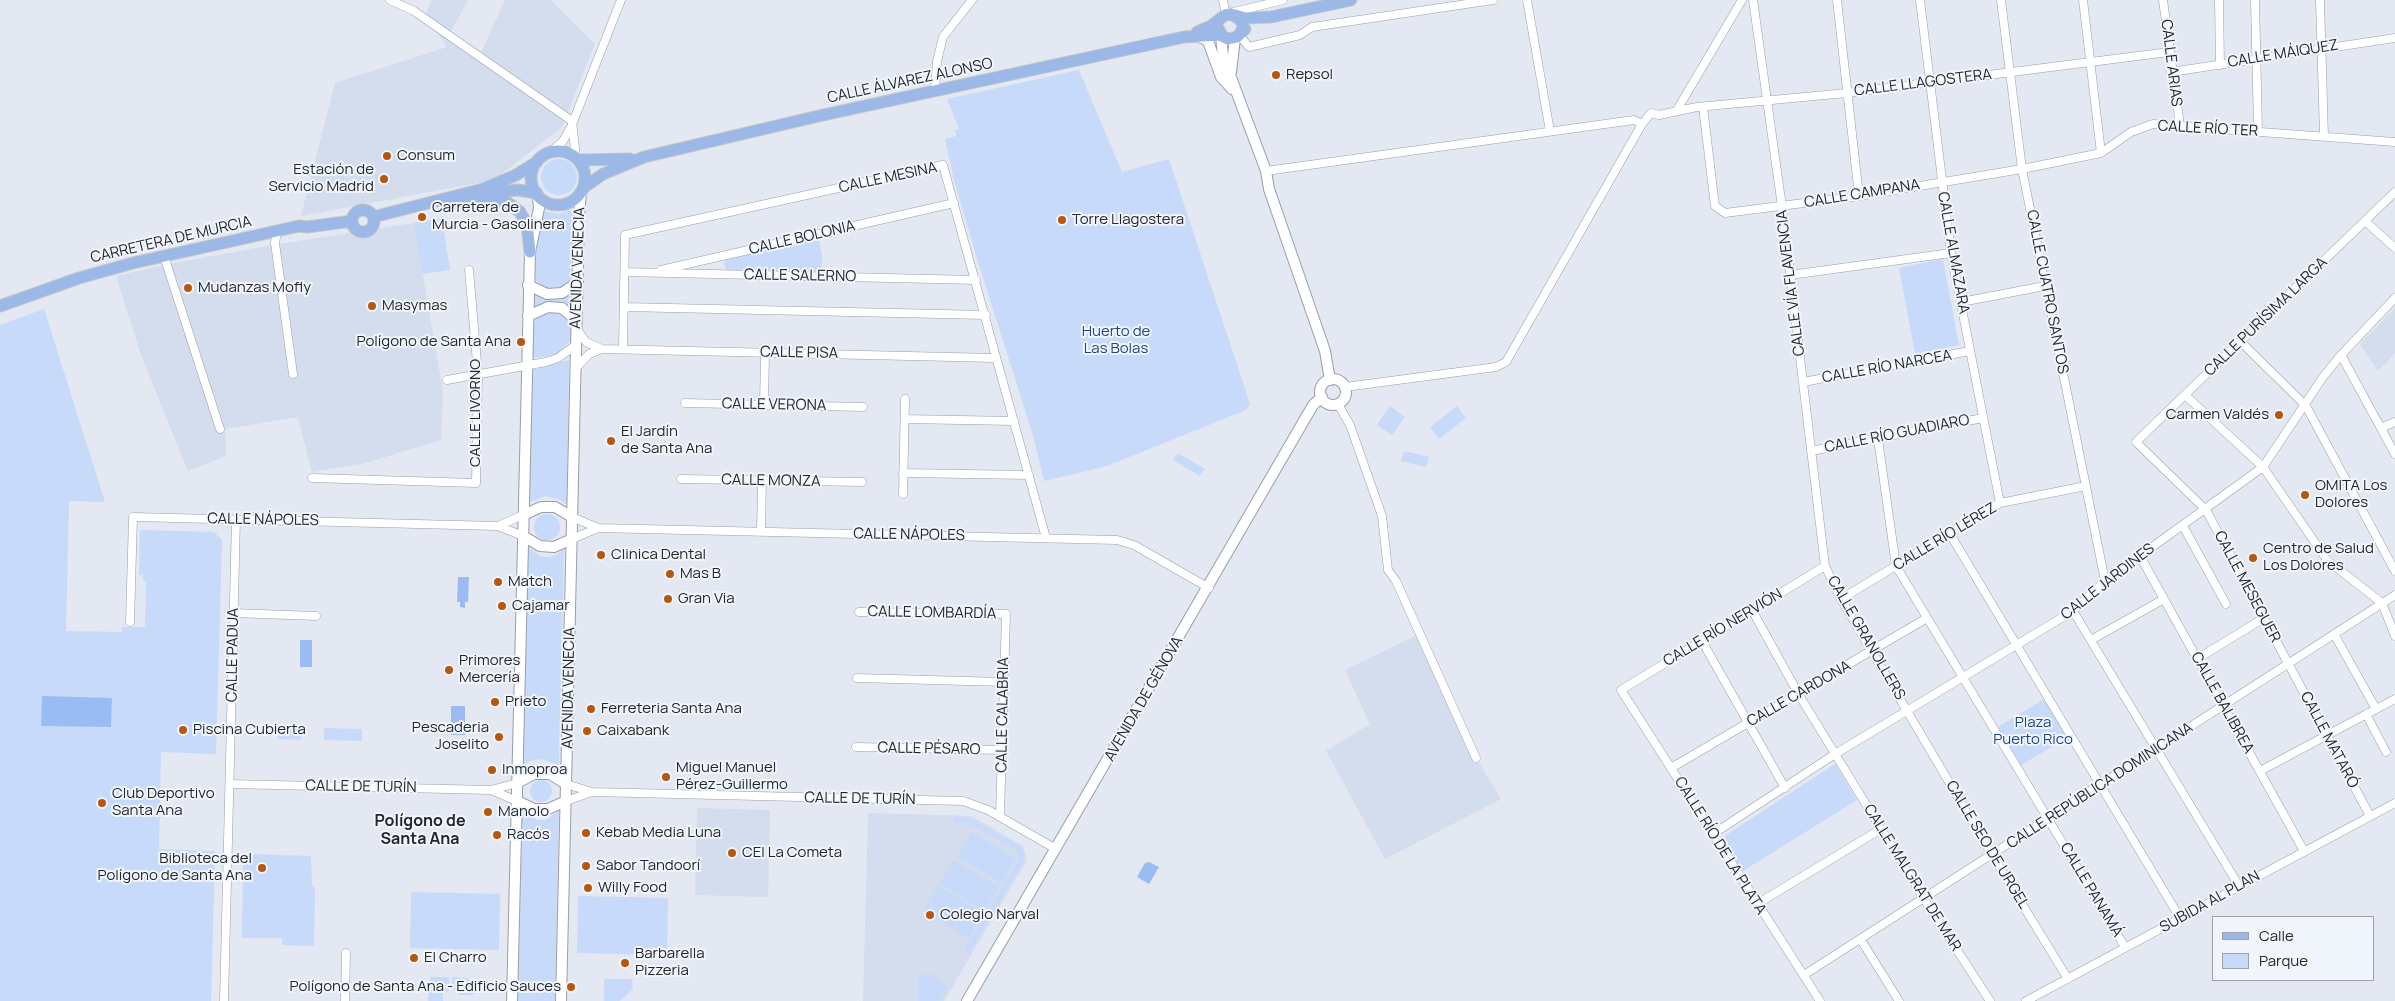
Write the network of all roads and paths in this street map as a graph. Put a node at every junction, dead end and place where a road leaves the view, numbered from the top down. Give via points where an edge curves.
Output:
1 (390, 0) edge
2 (621, 0) edge
3 (972, 0) edge
4 (1223, 0) edge
5 (1283, 0) edge
6 (1351, 0) edge
7 (1493, 0) edge
8 (1527, 0) edge
9 (1742, 0) edge
10 (1753, 0) edge
11 (1837, 0) edge
12 (1920, 0) edge
13 (2002, 0) edge
14 (2082, 0) edge
15 (2163, 0) edge
16 (2218, 0) edge
17 (2255, 0) edge
18 (2320, 0) edge
19 (1224, 15) junction
20 (1271, 17) junction
21 (1221, 35) junction
22 (1188, 36) junction
23 (1238, 36) junction
24 (2395, 38) edge
25 (2320, 48) junction
26 (2169, 52) junction
27 (2257, 59) junction
28 (2090, 62) junction
29 (2220, 65) junction
30 (2010, 72) junction
31 (2171, 72) junction
32 (1930, 83) junction
33 (936, 91) junction
34 (1847, 93) junction
35 (1237, 96) junction
36 (1767, 102) junction
37 (1703, 107) junction
38 (1677, 110) junction
39 (572, 121) junction
40 (1642, 124) junction
41 (2180, 126) junction
42 (2258, 131) junction
43 (1550, 132) junction
44 (2324, 136) junction
45 (2395, 142) edge
46 (550, 153) junction
47 (2101, 153) junction
48 (644, 158) junction
49 (577, 159) junction
50 (537, 162) junction
51 (2022, 169) junction
52 (1266, 171) junction
53 (1941, 181) junction
54 (582, 190) junction
55 (2395, 192) edge
56 (538, 194) junction
57 (1859, 196) junction
58 (954, 204) junction
59 (1782, 206) junction
60 (413, 207) junction
61 (373, 217) junction
62 (352, 221) junction
63 (2365, 221) junction
64 (277, 231) junction
65 (2395, 248) edge
66 (530, 252) junction
67 (1952, 253) junction
68 (164, 256) junction
69 (469, 270) dead end
70 (625, 272) junction
71 (649, 273) junction
72 (1790, 274) junction
73 (976, 280) junction
74 (578, 282) junction
75 (528, 285) junction
76 (2046, 286) junction
77 (2395, 298) edge
78 (1961, 302) junction
79 (0, 306) edge
80 (624, 307) junction
81 (986, 315) junction
82 (528, 316) junction
83 (577, 324) junction
84 (2240, 341) junction
85 (576, 345) junction
86 (602, 349) junction
87 (623, 349) junction
88 (1970, 351) junction
89 (765, 353) junction
90 (2341, 355) junction
91 (996, 358) junction
92 (527, 364) junction
93 (576, 369) junction
94 (293, 374) dead end
95 (478, 374) junction
96 (447, 380) dead end
97 (1330, 380) junction
98 (1803, 382) junction
99 (1345, 387) junction
100 (2185, 395) junction
101 (1322, 398) junction
102 (905, 399) dead end
103 (685, 403) dead end
104 (1338, 404) junction
105 (764, 405) junction
106 (2306, 406) junction
107 (863, 407) dead end
108 (1984, 418) junction
109 (904, 419) junction
110 (1014, 421) junction
111 (2395, 422) edge
112 (2381, 428) junction
113 (220, 429) dead end
114 (1878, 439) junction
115 (2136, 442) joint
116 (1812, 450) junction
117 (2395, 454) edge
118 (2263, 468) junction
119 (903, 473) junction
120 (1029, 475) junction
121 (312, 478) dead end
122 (681, 479) dead end
123 (762, 480) junction
124 (862, 482) dead end
125 (2086, 486) junction
126 (902, 494) dead end
127 (2000, 503) junction
128 (2206, 510) junction
129 (523, 515) junction
130 (572, 516) junction
131 (236, 519) junction
132 (498, 526) junction
133 (2183, 526) junction
134 (598, 528) junction
135 (761, 532) junction
136 (1950, 534) junction
137 (523, 536) junction
138 (1046, 538) junction
139 (572, 539) junction
140 (2140, 556) junction
141 (1826, 566) junction
142 (1896, 566) junction
143 (2395, 571) edge
144 (2105, 581) junction
145 (1209, 588) junction
146 (2395, 595) edge
147 (1841, 599) junction
148 (2164, 599) junction
149 (2382, 603) junction
150 (2226, 604) dead end
151 (1752, 610) junction
152 (234, 612) junction
153 (859, 612) dead end
154 (2073, 612) junction
155 (1006, 614) joint
156 (316, 616) dead end
157 (1927, 618) junction
158 (2264, 618) junction
159 (130, 622) dead end
160 (2334, 634) junction
161 (2395, 636) edge
162 (2090, 640) junction
163 (1702, 641) junction
164 (2016, 646) junction
165 (1872, 651) junction
166 (2197, 659) junction
167 (2288, 664) junction
168 (857, 678) dead end
169 (1963, 678) junction
170 (1004, 682) junction
171 (1621, 690) joint
172 (1799, 694) junction
173 (2395, 699) edge
174 (2223, 706) junction
175 (2376, 709) junction
176 (1907, 710) junction
177 (2366, 714) junction
178 (1747, 724) junction
179 (2326, 735) junction
180 (856, 747) dead end
181 (2156, 749) junction
182 (1002, 750) junction
183 (2386, 752) dead end
184 (1835, 754) junction
185 (1476, 758) dead end
186 (1671, 768) junction
187 (2260, 771) junction
188 (517, 783) junction
189 (230, 784) junction
190 (566, 784) junction
191 (2100, 786) junction
192 (1785, 788) junction
193 (491, 790) junction
194 (592, 792) junction
195 (517, 802) junction
196 (566, 802) junction
197 (2395, 803) edge
198 (1000, 816) junction
199 (2370, 816) junction
200 (2048, 819) junction
201 (1881, 830) junction
202 (1713, 834) junction
203 (1056, 849) junction
204 (2304, 851) junction
205 (1992, 855) junction
206 (2239, 886) junction
207 (1924, 899) junction
208 (1757, 904) junction
209 (2180, 918) junction
210 (1861, 940) junction
211 (2126, 947) junction
212 (346, 953) dead end
213 (1804, 975) junction
214 (2068, 979) junction
215 (224, 1001) edge
216 (345, 1001) edge
217 (512, 1001) edge
218 (561, 1001) edge
219 (967, 1001) edge
220 (1820, 1001) edge
221 (1899, 1001) edge
222 (1990, 1001) edge
223 (2026, 1001) edge

1 - 39 street via 414,10
2 - 39 street
3 - 33 street via 943,37 937,61
4 - 19 street
5 - 19 street, CALLE ÁLVAREZ ALONSO
6 - 20 main road
7 - 23 street via 1312,27 1300,35 1249,47
8 - 43 street
9 - 38 street
10 - 36 street, CALLE VÍA FLAVENCIA
11 - 34 street
12 - 32 street, CALLE ALMAZARA
13 - 30 street, CALLE CUATRO SANTOS
14 - 28 street
15 - 26 street, CALLE ARIAS
16 - 29 street
17 - 27 street
18 - 25 street
19 - 20 main road
19 - 21 main road via 1217,26
19 - 22 main road, CALLE ÁLVAREZ ALONSO via 1206,29
19 - 23 main road via 1242,22
20 - 23 main road via 1250,25
21 - 22 main road, CALLE ÁLVAREZ ALONSO
21 - 23 main road via 1228,39
21 - 35 street via 1223,56
22 - 33 main road, CALLE ÁLVAREZ ALONSO
22 - 35 street via 1208,41 1222,77
23 - 35 street via 1231,67
24 - 25 street, CALLE MÁIQUEZ
25 - 27 street, CALLE MÁIQUEZ
25 - 44 street
26 - 28 street, CALLE LLAGOSTERA
26 - 31 street, CALLE ARIAS
27 - 29 street, CALLE MÁIQUEZ
27 - 42 street
28 - 30 street, CALLE LLAGOSTERA
28 - 47 street
29 - 31 street, CALLE MÁIQUEZ
30 - 32 street, CALLE LLAGOSTERA
30 - 51 street, CALLE CUATRO SANTOS
31 - 41 street, CALLE ARIAS
32 - 34 street, CALLE LLAGOSTERA
32 - 53 street, CALLE ALMAZARA
33 - 48 main road, CALLE ÁLVAREZ ALONSO
34 - 36 street, CALLE LLAGOSTERA
34 - 57 street
35 - 52 street
36 - 37 street, CALLE LLAGOSTERA
36 - 59 street, CALLE VÍA FLAVENCIA
37 - 38 street, CALLE LLAGOSTERA
37 - 59 street, CALLE CAMPANA via 1716,206 1725,214
38 - 40 street, CALLE LLAGOSTERA via 1659,115 1651,113
39 - 46 street via 563,141
39 - 49 street
40 - 43 street via 1634,120
40 - 99 street via 1506,362 1496,367
41 - 42 street, CALLE RÍO TER
41 - 47 street, CALLE RÍO TER via 2153,124 2131,132
42 - 44 street, CALLE RÍO TER
43 - 52 street
44 - 45 street, CALLE RÍO TER
46 - 49 main road via 564,152
46 - 50 main road
47 - 51 street, CALLE RÍO TER
48 - 49 main road, CALLE ÁLVAREZ ALONSO
48 - 54 main road, CALLE ÁLVAREZ ALONSO via 603,174
49 - 54 main road via 584,171
50 - 56 main road via 532,180
50 - 60 main road, CARRETERA DE MURCIA via 496,184
51 - 53 street, CALLE RÍO TER
51 - 76 street, CALLE CUATRO SANTOS
52 - 97 street via 1269,189 1325,351
53 - 57 street, CALLE CAMPANA
53 - 67 street, CALLE ALMAZARA
54 - 56 main road via 563,204 548,202
54 - 74 street, AVENIDA VENECIA
55 - 63 street, CALLE PURÍSIMA LARGA
56 - 60 main road, CARRETERA DE MURCIA via 518,190 497,191
56 - 66 street
57 - 59 street, CALLE CAMPANA
58 - 70 street, CALLE MESINA via 943,165 625,235
58 - 71 street, CALLE BOLONIA
58 - 73 street, CALLE MESINA
59 - 72 street, CALLE VÍA FLAVENCIA
60 - 61 main road, CARRETERA DE MURCIA
60 - 66 main road via 494,200 508,203 520,212 525,221
61 - 62 main road, CARRETERA DE MURCIA via 368,211 361,210 355,213
61 - 62 main road, CARRETERA DE MURCIA via 372,228 365,232 358,230
62 - 64 main road, CARRETERA DE MURCIA
63 - 65 street
63 - 84 street, CALLE PURÍSIMA LARGA
64 - 68 main road, CARRETERA DE MURCIA
64 - 94 street
66 - 75 street
67 - 72 street
67 - 78 street, CALLE ALMAZARA
68 - 79 main road, CARRETERA DE MURCIA via 78,278
68 - 113 street
69 - 95 street, CALLE LIVORNO
70 - 71 street, CALLE SALERNO
70 - 80 street, CALLE MESINA
71 - 73 street, CALLE SALERNO
72 - 98 street, CALLE VÍA FLAVENCIA
73 - 81 street, CALLE MESINA
74 - 75 street via 562,293 547,294
74 - 83 street, AVENIDA VENECIA
75 - 82 street
76 - 78 street
76 - 125 street, CALLE CUATRO SANTOS
77 - 90 street, CALLE JARDINES
78 - 88 street, CALLE ALMAZARA
80 - 81 street
80 - 87 street, CALLE MESINA
81 - 91 street, CALLE MESINA
82 - 83 street via 548,307 562,308
82 - 92 street
83 - 85 street, AVENIDA VENECIA
83 - 86 street via 586,342
84 - 100 street, CALLE PURÍSIMA LARGA
84 - 106 street
85 - 92 street, AVENIDA VENECIA via 558,358
85 - 93 street, AVENIDA VENECIA
86 - 87 street, CALLE PISA
86 - 93 street via 584,358
87 - 89 street, CALLE PISA
88 - 98 street, CALLE RÍO NARCEA
88 - 108 street, CALLE ALMAZARA
89 - 91 street, CALLE PISA
89 - 105 street
90 - 106 street, CALLE JARDINES
90 - 112 street
91 - 110 street, CALLE MESINA
92 - 95 street
92 - 129 street
93 - 130 street, AVENIDA VENECIA
95 - 96 street
95 - 121 street, CALLE LIVORNO via 476,483
97 - 99 street via 1339,380
97 - 101 street via 1322,387
98 - 116 street, CALLE VÍA FLAVENCIA
99 - 104 street via 1345,398
100 - 115 street, CALLE PURÍSIMA LARGA
100 - 118 street
101 - 104 street via 1330,405
101 - 145 street, AVENIDA DE GÉNOVA via 1311,409
102 - 109 street
103 - 105 street, CALLE VERONA
104 - 185 street via 1350,425 1382,516 1388,570 1400,589
105 - 107 street, CALLE VERONA
106 - 118 street, CALLE JARDINES
106 - 143 street
108 - 114 street, CALLE RÍO GUADIARO
108 - 127 street, CALLE ALMAZARA
109 - 110 street
109 - 119 street
110 - 120 street, CALLE MESINA
111 - 112 street
112 - 117 street
114 - 116 street, CALLE RÍO GUADIARO
114 - 142 street
115 - 128 street, CALLE MESEGUER
116 - 141 street, CALLE VÍA FLAVENCIA
118 - 128 street, CALLE JARDINES
118 - 149 street via 2327,560
119 - 120 street
119 - 126 street
120 - 138 street, CALLE MESINA
122 - 123 street, CALLE MONZA
123 - 124 street, CALLE MONZA
123 - 135 street
125 - 127 street, CALLE RÍO LÉREZ
125 - 144 street, CALLE CUATRO SANTOS
127 - 136 street, CALLE RÍO LÉREZ
128 - 133 street, CALLE JARDINES
128 - 158 street, CALLE MESEGUER
129 - 130 street via 541,507 555,507
129 - 132 street, CALLE NÁPOLES
129 - 137 street
130 - 134 street, CALLE NÁPOLES
130 - 139 street, AVENIDA VENECIA
131 - 132 street, CALLE NÁPOLES
131 - 152 street, CALLE PADUA
131 - 159 street, CALLE NÁPOLES via 133,517
132 - 137 street, CALLE NÁPOLES
133 - 140 street, CALLE JARDINES
133 - 150 street
134 - 135 street, CALLE NÁPOLES
134 - 139 street, CALLE NÁPOLES
135 - 138 street, CALLE NÁPOLES
136 - 142 street, CALLE RÍO LÉREZ
136 - 164 street
137 - 139 street via 547,547
137 - 188 street
138 - 145 street, CALLE NÁPOLES via 1123,541
139 - 190 street, AVENIDA VENECIA
140 - 144 street, CALLE JARDINES
140 - 148 street, CALLE BALIBREA
141 - 147 street, CALLE GRANOLLERS
141 - 151 street, CALLE RÍO NERVIÓN
142 - 147 street, CALLE RÍO LÉREZ
142 - 157 street, CALLE PANAMÁ
144 - 154 street, CALLE JARDINES
145 - 203 street, AVENIDA DE GÉNOVA
146 - 149 street, CALLE REPÚBLICA DOMINICANA
147 - 165 street, CALLE GRANOLLERS
148 - 162 street
148 - 166 street, CALLE BALIBREA
149 - 160 street, CALLE REPÚBLICA DOMINICANA
149 - 161 street
151 - 163 street, CALLE RÍO NERVIÓN
151 - 172 street, CALLE MALGRAT DE MAR
152 - 156 street
152 - 189 street, CALLE PADUA
153 - 155 street, CALLE LOMBARDÍA
154 - 162 street
154 - 164 street, CALLE JARDINES
155 - 170 street, CALLE CALABRIA
157 - 165 street, CALLE CARDONA
157 - 169 street, CALLE PANAMÁ
158 - 166 street
158 - 167 street, CALLE MESEGUER
160 - 167 street, CALLE REPÚBLICA DOMINICANA
160 - 175 street
162 - 181 street
163 - 171 street, CALLE RÍO NERVIÓN
163 - 178 street
164 - 169 street, CALLE JARDINES
164 - 191 street
165 - 172 street, CALLE CARDONA
165 - 176 street, CALLE GRANOLLERS
166 - 174 street, CALLE BALIBREA
167 - 174 street, CALLE REPÚBLICA DOMINICANA
167 - 179 street, CALLE MATARÓ
168 - 170 street
169 - 176 street, CALLE JARDINES
169 - 200 street, CALLE PANAMÁ
170 - 182 street, CALLE CALABRIA
171 - 186 street, CALLE RÍO DE LA PLATA
172 - 178 street, CALLE CARDONA
172 - 184 street, CALLE MALGRAT DE MAR
173 - 175 street
174 - 181 street, CALLE REPÚBLICA DOMINICANA
174 - 187 street, CALLE BALIBREA
175 - 177 street
176 - 184 street, CALLE JARDINES
176 - 205 street, CALLE SEO DE URGEL
177 - 179 street
177 - 183 street
178 - 186 street, CALLE CARDONA
178 - 192 street
179 - 187 street
179 - 199 street, CALLE MATARÓ
180 - 182 street, CALLE PÉSARO
181 - 191 street, CALLE REPÚBLICA DOMINICANA
181 - 206 street
182 - 198 street, CALLE CALABRIA
184 - 192 street, CALLE JARDINES
184 - 201 street, CALLE MALGRAT DE MAR
186 - 202 street, CALLE RÍO DE LA PLATA
187 - 204 street, CALLE BALIBREA
188 - 190 street via 534,774 550,774
188 - 193 street, CALLE DE TURÍN
188 - 195 street
189 - 193 street, CALLE DE TURÍN
189 - 215 street, CALLE PADUA
190 - 194 street, CALLE DE TURÍN
190 - 196 street, AVENIDA VENECIA
191 - 200 street, CALLE REPÚBLICA DOMINICANA
191 - 209 street
192 - 202 street, CALLE JARDINES
193 - 195 street, CALLE DE TURÍN
194 - 196 street, CALLE DE TURÍN
194 - 198 street, CALLE DE TURÍN via 956,801 973,803
195 - 196 street via 534,809 548,809
195 - 217 street
196 - 218 street, AVENIDA VENECIA
197 - 199 street, SUBIDA AL PLAN
198 - 203 street, CALLE DE TURÍN
199 - 204 street, SUBIDA AL PLAN
200 - 205 street, CALLE REPÚBLICA DOMINICANA
200 - 211 street, CALLE PANAMÁ
201 - 207 street, CALLE MALGRAT DE MAR
201 - 208 street
202 - 208 street, CALLE RÍO DE LA PLATA
203 - 219 street, AVENIDA DE GÉNOVA
204 - 206 street, SUBIDA AL PLAN
205 - 207 street, CALLE REPÚBLICA DOMINICANA
205 - 214 street, CALLE SEO DE URGEL
206 - 209 street, SUBIDA AL PLAN
207 - 210 street, CALLE REPÚBLICA DOMINICANA
207 - 222 street, CALLE MALGRAT DE MAR
208 - 213 street, CALLE RÍO DE LA PLATA
209 - 211 street, SUBIDA AL PLAN
210 - 213 street, CALLE REPÚBLICA DOMINICANA
210 - 221 street
211 - 214 street, SUBIDA AL PLAN
212 - 216 street
213 - 220 street, CALLE RÍO DE LA PLATA
214 - 223 street, SUBIDA AL PLAN

